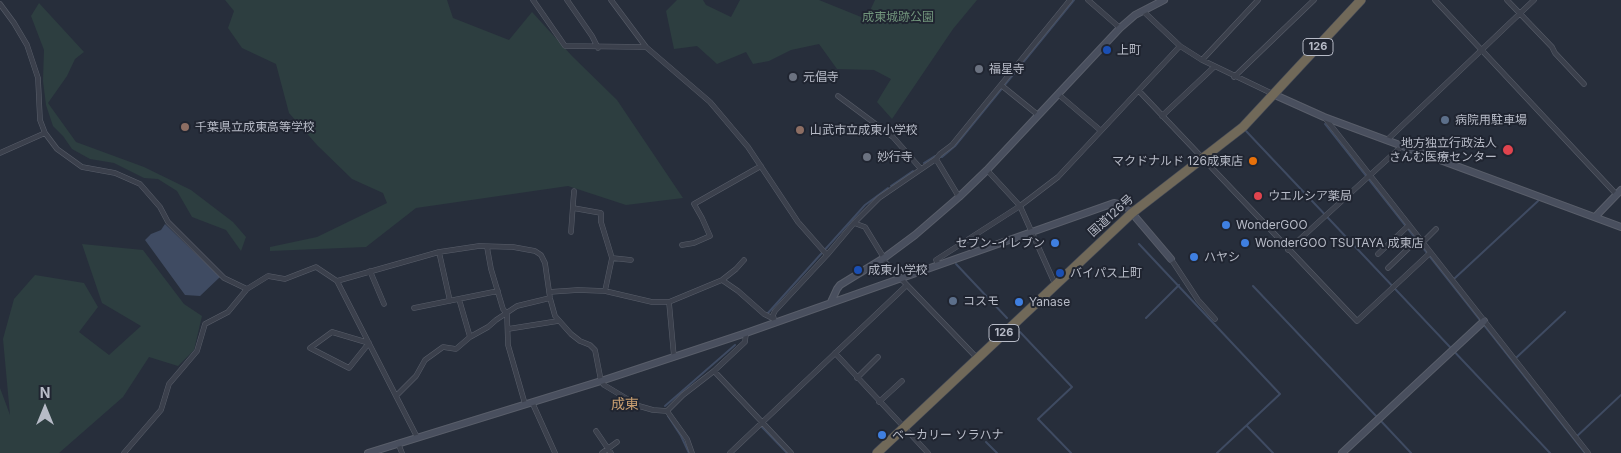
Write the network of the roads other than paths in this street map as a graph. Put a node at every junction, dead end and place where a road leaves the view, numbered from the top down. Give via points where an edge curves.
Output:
1 (533, 0) edge
2 (567, 0) edge
3 (611, 0) edge
4 (1070, 0) edge
5 (1088, 0) edge
6 (1164, 0) edge
7 (1258, 0) edge
8 (1314, 0) edge
9 (1361, 0) edge
10 (1435, 0) edge
11 (1507, 0) edge
12 (1534, 0) edge
13 (0, 4) edge
14 (1143, 11) junction
15 (1520, 13) junction
16 (1120, 28) junction
17 (1180, 46) junction
18 (646, 47) junction
19 (598, 48) junction
20 (1482, 50) junction
21 (1202, 60) junction
22 (1214, 67) junction
23 (1234, 77) junction
24 (1584, 84) dead end
25 (1002, 86) junction
26 (1139, 91) junction
27 (1058, 94) junction
28 (1274, 95) junction
29 (838, 96) dead end
30 (1038, 115) junction
31 (1162, 116) junction
32 (1324, 117) junction
33 (1100, 130) junction
34 (45, 133) junction
35 (1387, 140) junction
36 (1402, 146) junction
37 (0, 153) edge
38 (937, 157) junction
39 (1203, 159) junction
40 (762, 166) junction
41 (921, 169) junction
42 (987, 170) junction
43 (1369, 175) junction
44 (574, 192) dead end
45 (1618, 192) edge
46 (959, 197) junction
47 (1020, 206) junction
48 (572, 208) junction
49 (1132, 213) junction
50 (1596, 216) junction
51 (854, 223) junction
52 (1408, 226) junction
53 (1621, 227) edge
54 (1436, 229) dead end
55 (1031, 231) junction
56 (571, 232) dead end
57 (1420, 241) junction
58 (682, 245) dead end
59 (487, 247) junction
60 (1288, 250) junction
61 (439, 252) junction
62 (1430, 252) junction
63 (825, 253) junction
64 (1378, 254) dead end
65 (612, 258) junction
66 (883, 258) junction
67 (1171, 259) joint
68 (631, 260) dead end
69 (744, 260) dead end
70 (939, 265) junction
71 (1388, 268) dead end
72 (370, 271) junction
73 (900, 278) junction
74 (722, 280) junction
75 (337, 281) junction
76 (1055, 284) junction
77 (907, 285) junction
78 (246, 289) junction
79 (498, 291) junction
80 (549, 292) junction
81 (604, 292) junction
82 (550, 298) junction
83 (459, 299) junction
84 (450, 301) junction
85 (669, 302) junction
86 (832, 302) junction
87 (384, 304) dead end
88 (414, 308) dead end
89 (507, 314) junction
90 (1215, 319) dead end
91 (558, 321) junction
92 (774, 321) junction
93 (1484, 321) junction
94 (508, 329) junction
95 (746, 333) junction
96 (470, 337) junction
97 (369, 343) junction
98 (835, 354) junction
99 (674, 357) junction
100 (878, 358) dead end
101 (977, 358) junction
102 (714, 371) junction
103 (857, 378) junction
104 (601, 381) junction
105 (902, 381) dead end
106 (396, 396) junction
107 (879, 402) junction
108 (528, 403) junction
109 (667, 411) junction
110 (762, 423) junction
111 (904, 428) junction
112 (596, 431) dead end
113 (417, 437) junction
114 (616, 442) dead end
115 (398, 443) junction
116 (610, 451) edge
117 (124, 453) edge
118 (368, 453) edge
119 (402, 453) edge
120 (555, 453) edge
121 (602, 453) edge
122 (692, 453) edge
123 (730, 453) edge
124 (791, 453) edge
125 (877, 453) edge
126 (928, 453) edge
127 (1342, 453) edge
128 (1588, 453) edge

1 - 19 street via 565,46
2 - 19 street
3 - 18 street
4 - 25 street
5 - 16 street
6 - 14 street
7 - 21 street
8 - 23 street
9 - 28 highway, 国道126号 / 126
10 - 20 street
11 - 15 street
12 - 15 street
13 - 34 street via 27,45 35,66 40,120
14 - 16 street
14 - 17 street
15 - 20 street
15 - 24 street
16 - 27 street
17 - 21 street
17 - 26 street
18 - 19 street
18 - 40 street via 710,102
20 - 35 street
20 - 45 street
21 - 22 street
22 - 23 street
22 - 31 street
23 - 28 street
25 - 30 street
25 - 38 street via 952,145
26 - 31 street
26 - 33 street
27 - 30 street
27 - 33 street
28 - 32 street
28 - 39 highway, 国道126号 / 126 via 1243,127
29 - 41 street via 893,137
30 - 42 street
31 - 39 street
32 - 35 street
32 - 43 street
33 - 47 street via 1058,177
34 - 37 street
34 - 78 street via 67,158 82,166 116,173 140,184 168,222 224,278
35 - 36 street
36 - 43 street
36 - 50 street
38 - 41 street
38 - 46 street
39 - 49 highway, 国道126号 / 126
39 - 60 street
40 - 58 street via 694,204 710,236
40 - 63 street via 798,222
41 - 51 street via 879,198
42 - 46 street
42 - 47 street
43 - 52 street
43 - 60 street
44 - 48 street
45 - 50 street
46 - 66 street
47 - 55 street
47 - 70 street via 936,260
48 - 56 street
48 - 65 street via 601,213
49 - 55 street via 1124,204 1114,202
49 - 67 street
49 - 76 highway, 国道126号 / 126
50 - 53 street
51 - 63 street
51 - 66 street via 865,227
52 - 57 street
52 - 64 street
54 - 57 street
55 - 70 street
55 - 76 street
57 - 62 street
57 - 71 street
59 - 61 street
59 - 79 street
59 - 80 street via 535,251 541,255
60 - 62 street via 1357,322
61 - 72 street
61 - 84 street
62 - 93 street
63 - 92 street via 775,310
65 - 68 street
65 - 81 street
66 - 73 street
66 - 86 street via 840,285
67 - 90 street
69 - 74 street
70 - 73 street
72 - 75 street
72 - 87 street
73 - 77 street
73 - 86 street
74 - 85 street
74 - 92 street
75 - 78 street via 316,267 285,278 268,276
75 - 97 street
76 - 101 highway, 国道126号 / 126
77 - 98 street
77 - 101 street
78 - 117 street via 228,312 205,324 197,351 170,384 161,410
79 - 83 street
79 - 89 street
80 - 81 street
80 - 82 street
81 - 85 street via 652,302
82 - 89 street via 517,306
82 - 91 street
83 - 84 street
83 - 96 street
84 - 88 street
85 - 99 street
86 - 92 street
89 - 94 street
89 - 96 street
91 - 94 street
91 - 104 street via 594,350
92 - 95 street
93 - 127 street
93 - 128 street
94 - 108 street via 508,345
95 - 99 street
95 - 102 street via 745,342
96 - 106 street via 456,349 443,347 425,360 416,376
97 - 97 street via 332,332 310,348 349,368
97 - 106 street
98 - 103 street
98 - 110 street
99 - 104 street
100 - 103 street
101 - 111 highway, 国道126号 / 126
102 - 109 street
102 - 110 street
103 - 107 street
104 - 108 street
104 - 109 street via 639,406
105 - 107 street
106 - 113 street
107 - 111 street
108 - 113 street
108 - 120 street
109 - 122 street via 687,439
110 - 123 street
110 - 124 street
111 - 125 highway, 国道126号 / 126
111 - 126 street
112 - 116 street
113 - 115 street
114 - 116 street
115 - 118 street
115 - 119 street
116 - 121 street

